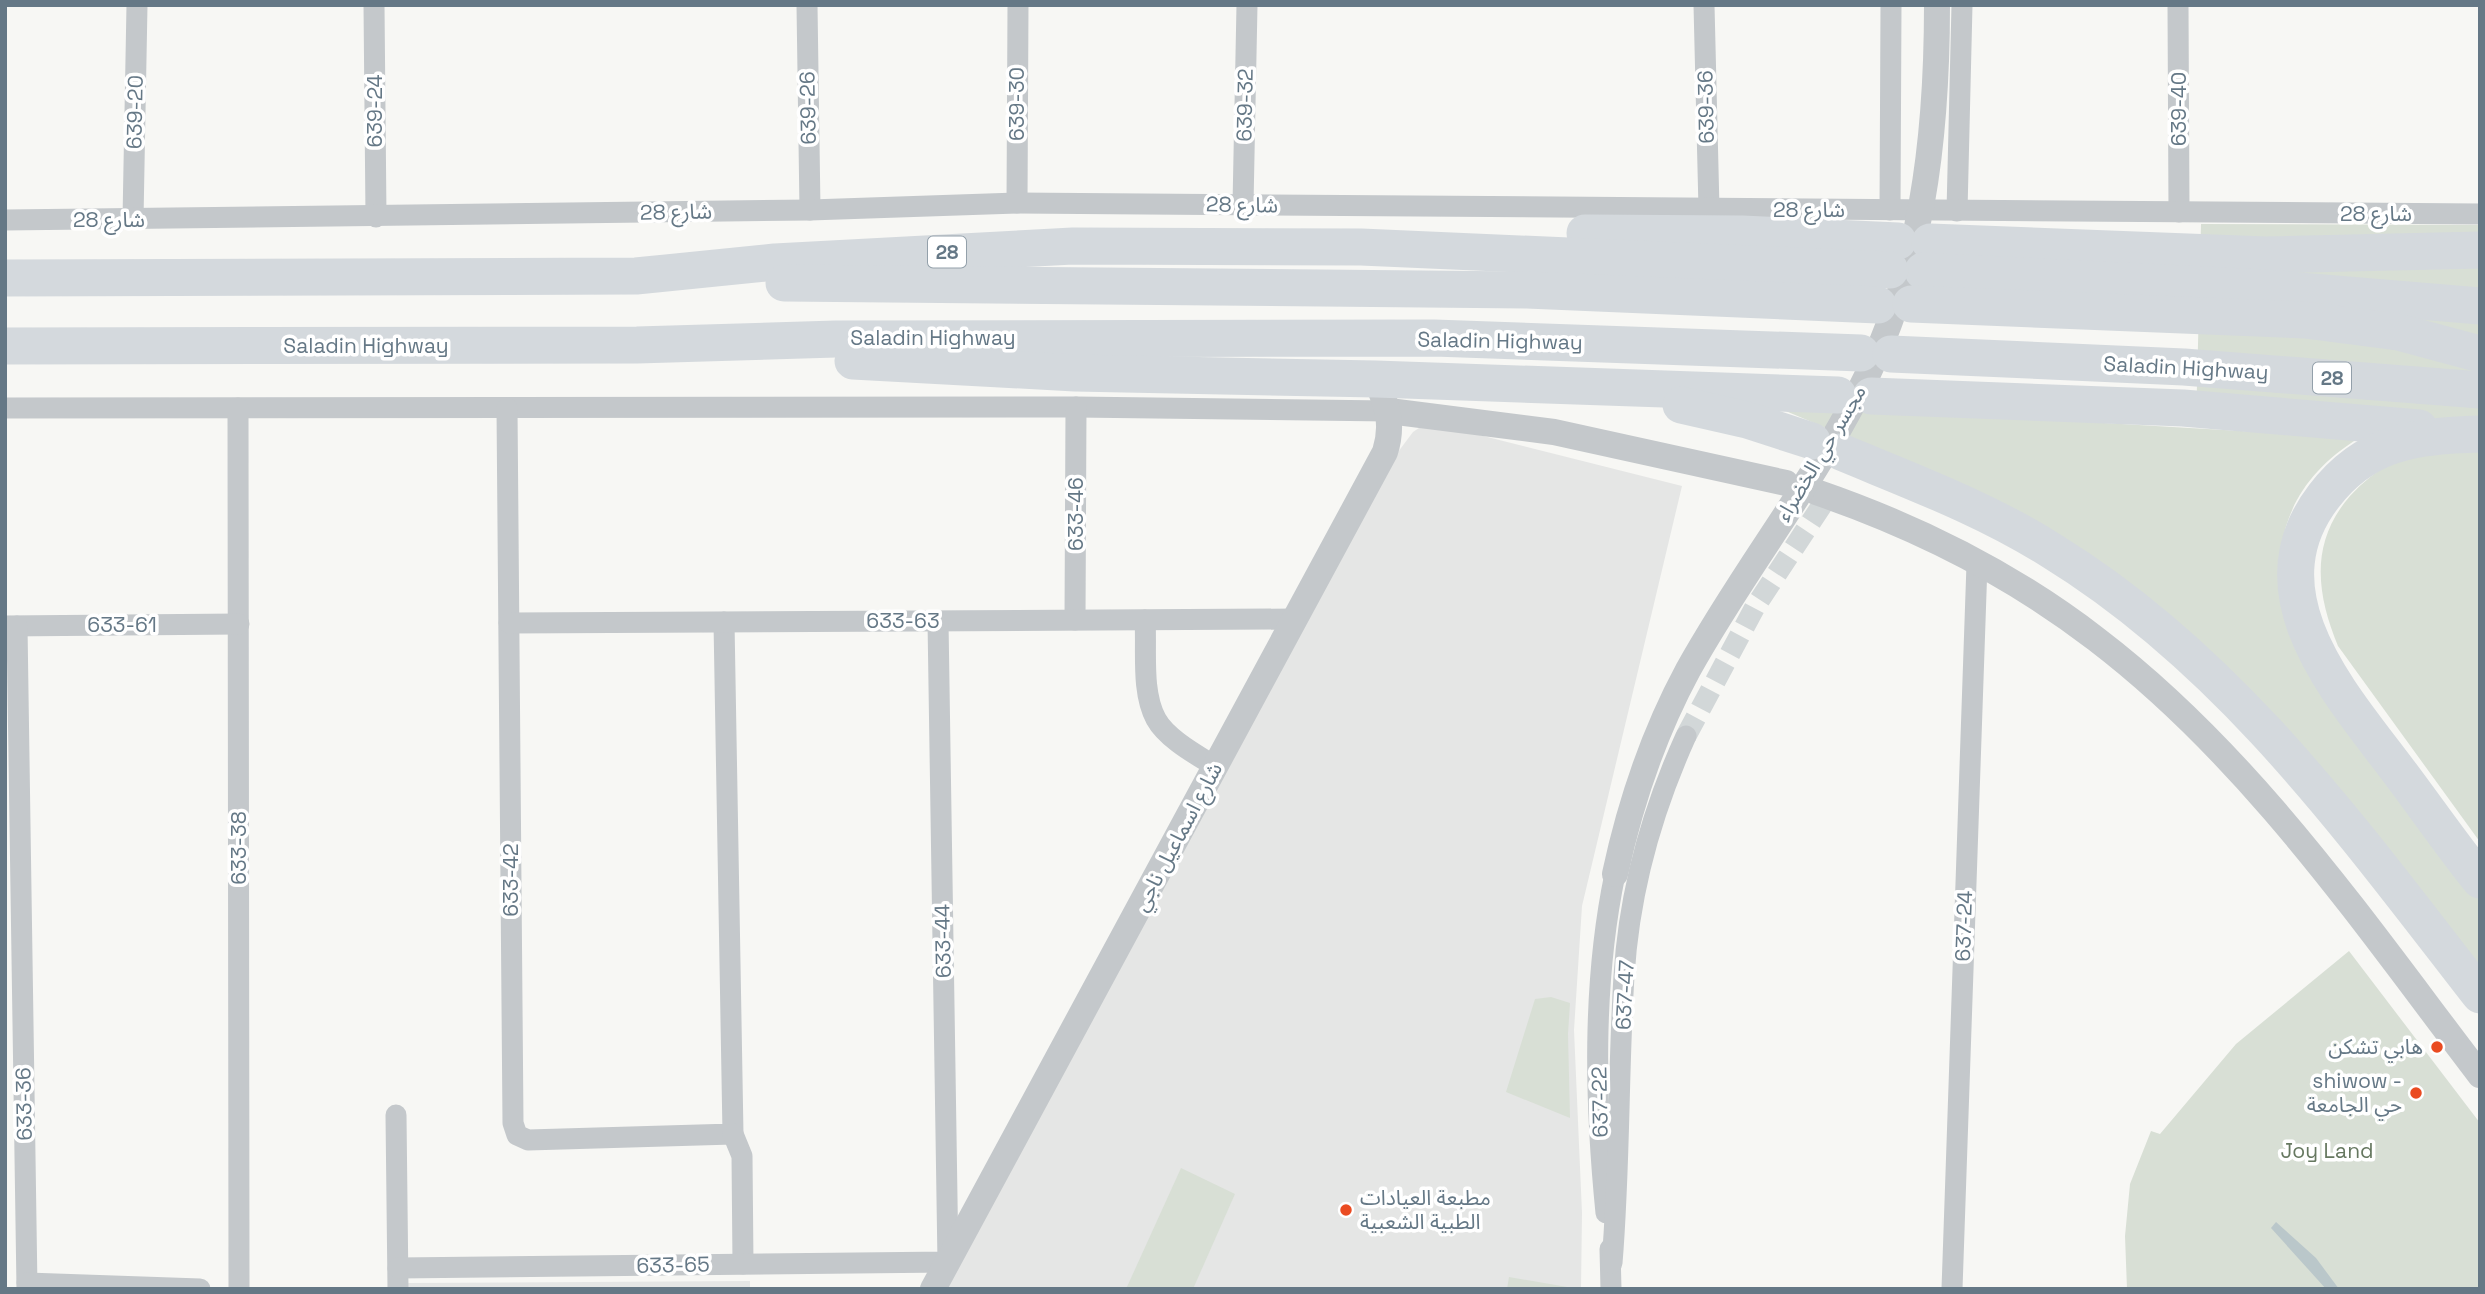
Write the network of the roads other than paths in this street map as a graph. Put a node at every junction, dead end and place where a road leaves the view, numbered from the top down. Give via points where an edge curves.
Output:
1 (137, 5) edge
2 (374, 5) edge
3 (807, 5) edge
4 (1018, 5) edge
5 (1247, 5) edge
6 (1704, 5) edge
7 (1891, 5) edge
8 (1937, 5) edge
9 (1962, 5) edge
10 (2178, 5) edge
11 (1017, 203) junction
12 (1243, 205) junction
13 (1709, 209) junction
14 (810, 210) junction
15 (1957, 211) junction
16 (2179, 212) junction
17 (2480, 214) edge
18 (376, 217) junction
19 (133, 219) junction
20 (5, 220) edge
21 (2480, 250) edge
22 (1903, 263) junction
23 (636, 276) junction
24 (5, 278) edge
25 (2187, 284) junction
26 (2480, 306) edge
27 (637, 345) junction
28 (5, 346) edge
29 (2480, 354) edge
30 (1569, 386) junction
31 (2480, 390) edge
32 (1383, 395) junction
33 (1076, 407) junction
34 (5, 408) edge
35 (238, 408) junction
36 (507, 408) junction
37 (2480, 434) edge
38 (1786, 483) dead end
39 (1816, 492) dead end
40 (1977, 564) junction
41 (1296, 619) junction
42 (1075, 620) junction
43 (1145, 620) junction
44 (938, 621) junction
45 (724, 622) junction
46 (509, 623) junction
47 (239, 624) junction
48 (11, 626) edge
49 (1686, 736) tunnel mouth
50 (1216, 767) junction
51 (1615, 874) joint
52 (2480, 880) edge
53 (2480, 995) edge
54 (2480, 1075) edge
55 (396, 1115) dead end
56 (733, 1134) junction
57 (948, 1262) junction
58 (1612, 1263) junction
59 (743, 1264) junction
60 (398, 1278) edge
61 (27, 1286) edge
62 (201, 1289) edge
63 (239, 1289) edge
64 (933, 1289) edge
65 (1611, 1289) edge
66 (1952, 1289) edge

1 - 19 street, 639-20
2 - 18 street, 639-24
3 - 14 street, 639-26
4 - 11 street, 639-30
5 - 12 street, 639-32
6 - 13 street, 639-36
7 - 22 street
8 - 51 street, مجسر حي الخضراء via 1930,162 1915,244 1890,322 1839,429 1675,696 1638,789
9 - 15 street
10 - 16 street, 639-40
11 - 12 street, شارع 28
11 - 14 street, شارع 28
12 - 13 street, شارع 28
13 - 22 street, شارع 28
14 - 18 street, شارع 28
15 - 16 street, شارع 28
15 - 22 street, شارع 28
16 - 17 street, شارع 28
18 - 19 street, شارع 28
19 - 20 street, شارع 28
21 - 25 highway via 2266,255
22 - 23 highway, 28 via 1527,290 894,286
22 - 23 highway, 28 via 1742,234 1553,233 1361,247 1073,246 775,262
22 - 25 highway, 28
22 - 25 highway
23 - 24 highway, 28
25 - 26 highway, 28
25 - 29 highway
27 - 28 highway, Saladin Highway / 28
27 - 31 highway, Saladin Highway / 28 via 836,339 1434,338 2184,367
27 - 32 highway
30 - 32 highway
30 - 37 highway via 2183,408
30 - 53 highway via 1748,420 1826,447 1947,495 2006,524 2087,574 2160,627 2244,705 2362,844
32 - 33 street
32 - 38 street
32 - 41 street, شارع اسماعيل ناجي via 1390,434 1385,452
33 - 36 street
33 - 42 street, 633-46
34 - 35 street
35 - 36 street
35 - 47 street, 633-38
36 - 46 street, 633-42
37 - 52 highway via 2403,441 2362,458 2318,503 2302,539 2296,576 2300,612 2316,658
39 - 40 street via 1901,524
40 - 54 street via 2059,611 2098,640 2219,750 2329,877
40 - 66 street, 637-24
41 - 43 street, 633-63
41 - 50 street, شارع اسماعيل ناجي
42 - 43 street, 633-63
42 - 44 street, 633-63
43 - 50 street via 1149,700 1156,721
44 - 45 street, 633-63
44 - 57 street, 633-44
45 - 46 street, 633-63
45 - 56 street
46 - 56 street, 633-42 via 513,1123 517,1135 528,1140
47 - 48 street, 633-61
47 - 63 street, 633-38
48 - 61 street, 633-36
49 - 58 street, 637-47 via 1650,830 1626,961
50 - 57 street, شارع اسماعيل ناجي
51 - 58 street, 637-22 via 1605,925 1598,1024 1602,1162
55 - 60 street
56 - 59 street via 742,1156
57 - 59 street, 633-65
57 - 64 street, شارع اسماعيل ناجي
58 - 65 street, 637-22
59 - 60 street, 633-65
61 - 62 street

